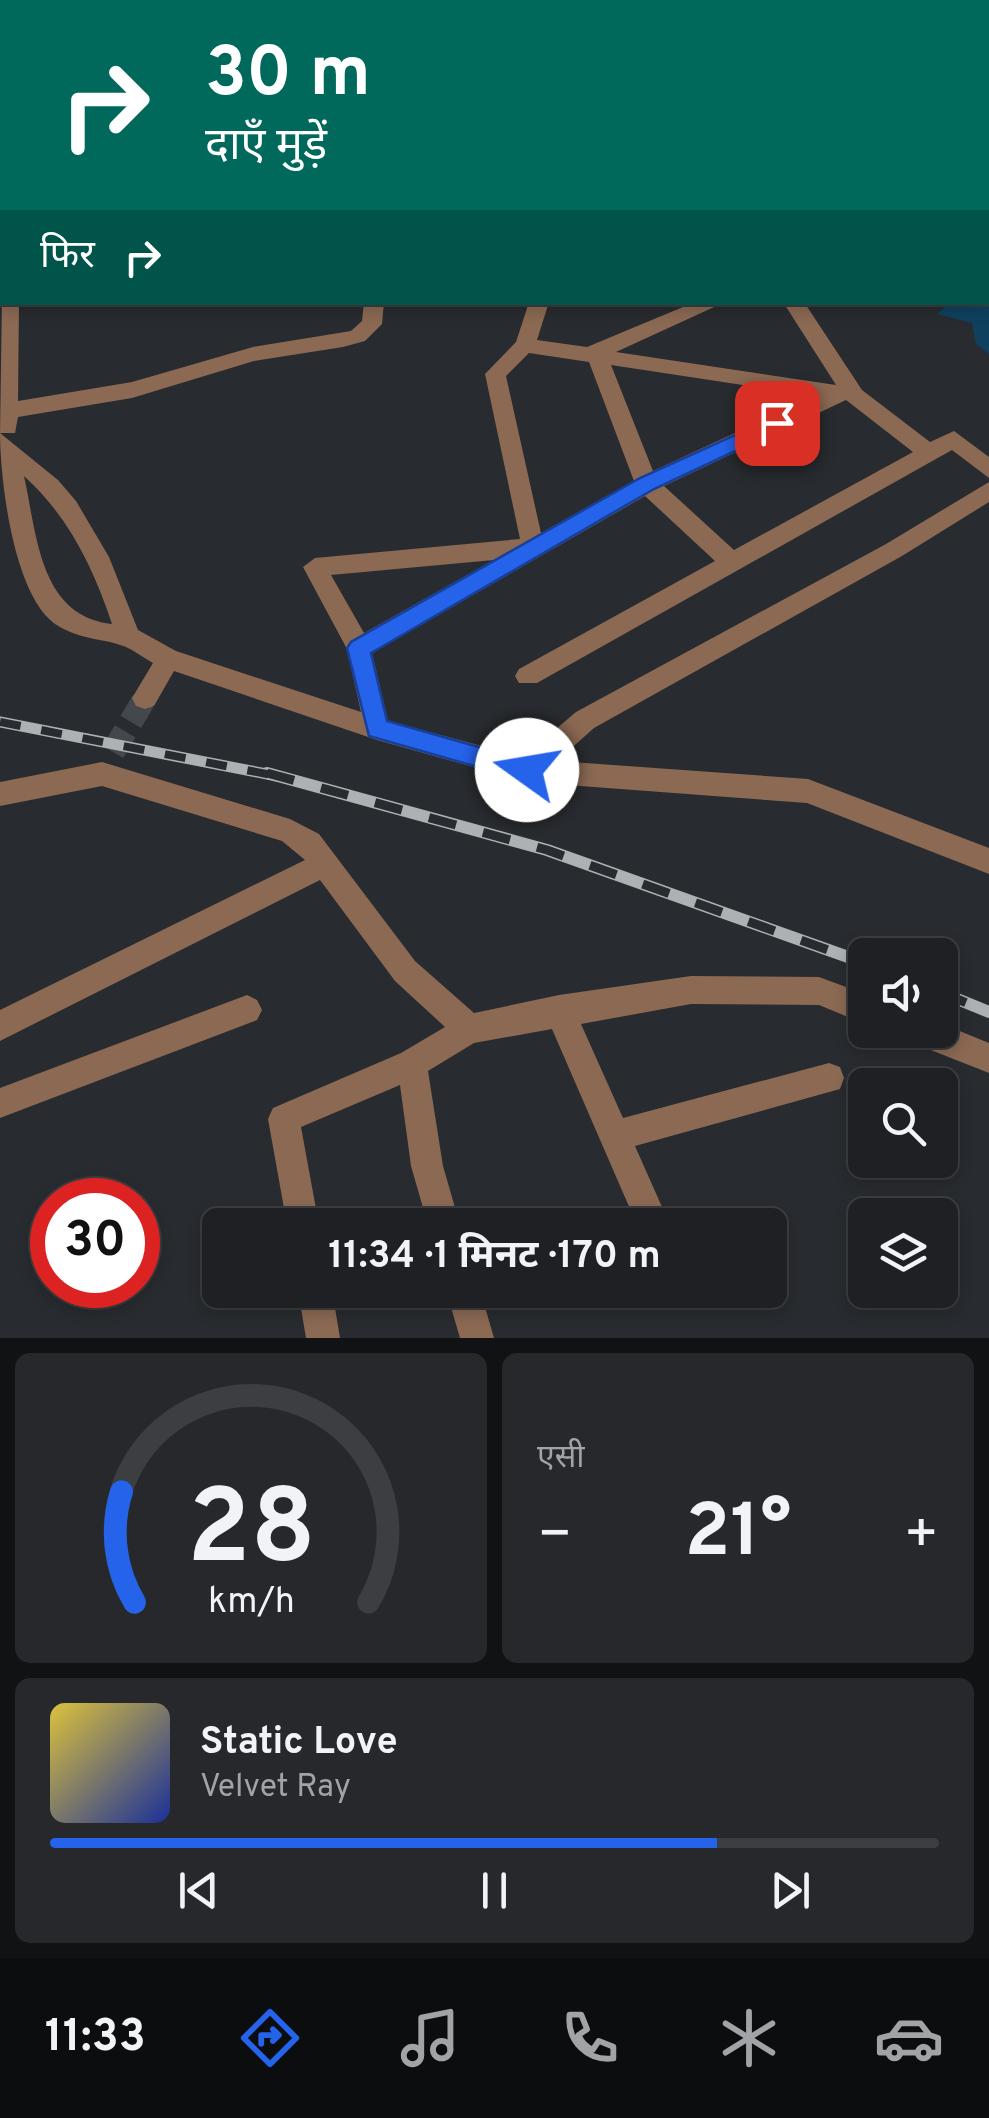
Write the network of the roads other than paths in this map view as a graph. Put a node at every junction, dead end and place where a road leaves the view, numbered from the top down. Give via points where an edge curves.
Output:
1 (9, 305) edge
2 (374, 305) edge
3 (538, 305) edge
4 (708, 305) edge
5 (795, 305) edge
6 (525, 344) junction
7 (591, 358) junction
8 (848, 394) junction
9 (7, 411) junction
10 (2, 446) edge
11 (928, 452) junction
12 (989, 470) edge
13 (647, 484) junction
14 (989, 491) edge
15 (533, 546) junction
16 (730, 560) junction
17 (128, 636) junction
18 (358, 648) junction
19 (168, 658) junction
20 (528, 676) dead end
21 (145, 698) tunnel mouth
22 (377, 729) junction
23 (527, 770) junction
24 (0, 794) edge
25 (989, 861) edge
26 (324, 864) junction
27 (848, 1002) edge
28 (247, 1010) dead end
29 (559, 1010) junction
30 (0, 1026) edge
31 (469, 1028) junction
32 (958, 1046) edge
33 (989, 1058) edge
34 (412, 1064) junction
35 (829, 1078) dead end
36 (0, 1103) edge
37 (615, 1136) junction
38 (300, 1208) edge
39 (439, 1208) edge
40 (647, 1208) edge
41 (318, 1308) edge
42 (468, 1308) edge
43 (324, 1338) edge
44 (477, 1338) edge

1 - 9 street
2 - 9 street via 372,324 358,336 254,354 132,390
3 - 6 street
4 - 7 street
5 - 8 street
6 - 7 street
6 - 15 street via 495,374
7 - 8 street
7 - 13 street
8 - 11 street
8 - 13 street
9 - 10 street
10 - 17 street via 38,474 101,556
10 - 17 street via 46,599 63,618 93,632
11 - 12 street via 954,439
11 - 16 street
13 - 15 street
13 - 16 street
14 - 23 street via 585,720
15 - 18 street
15 - 18 street via 315,567
16 - 20 street
17 - 19 street
18 - 22 street
19 - 21 street
19 - 22 street
22 - 23 street
23 - 25 street via 808,792
24 - 26 street via 108,763 290,831
26 - 30 street
26 - 31 street via 405,971
27 - 29 street via 819,991 761,987
28 - 36 street
29 - 31 street
29 - 37 street
31 - 34 street
32 - 33 street
34 - 38 street via 284,1119
34 - 39 street
35 - 37 street
37 - 40 street
41 - 43 street
42 - 44 street

